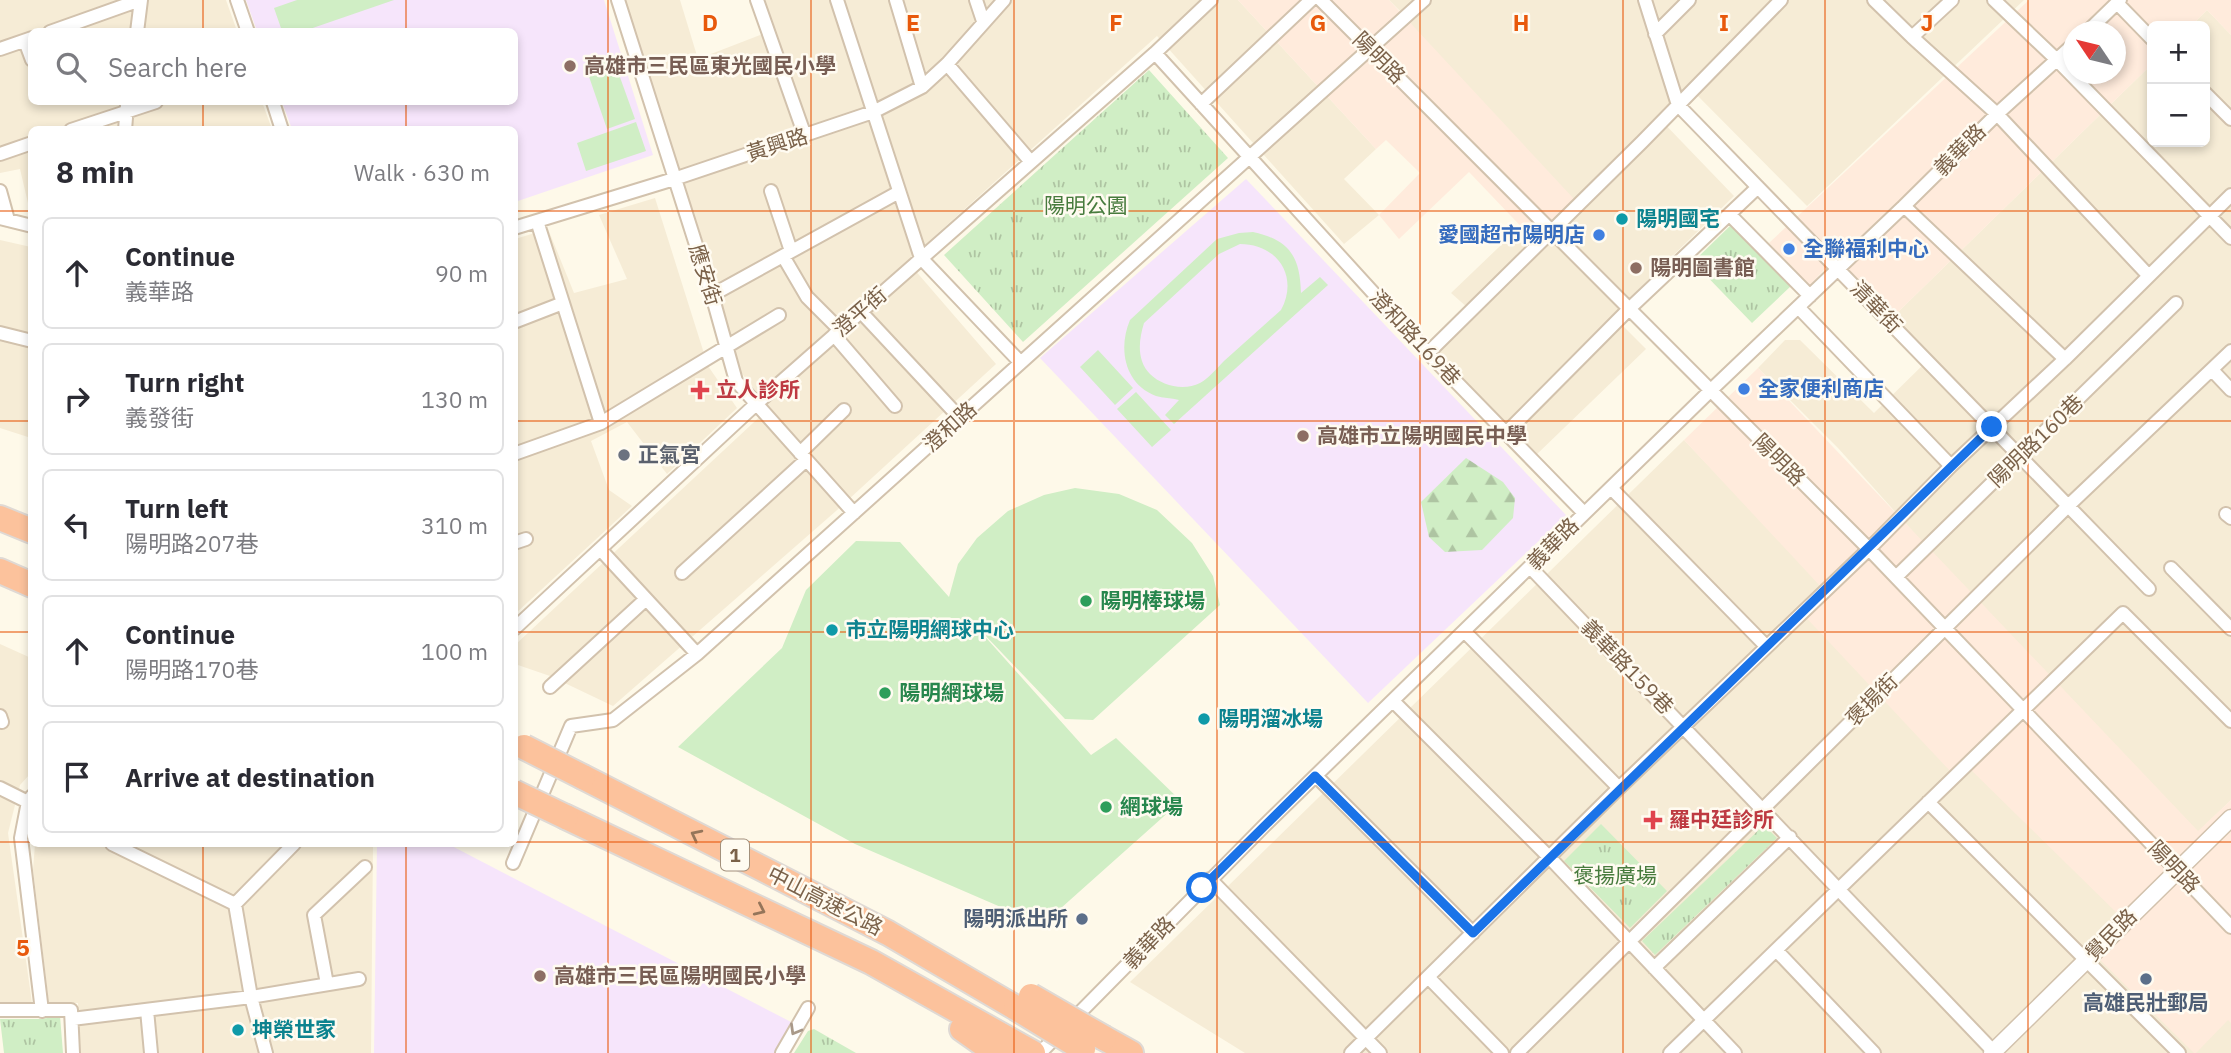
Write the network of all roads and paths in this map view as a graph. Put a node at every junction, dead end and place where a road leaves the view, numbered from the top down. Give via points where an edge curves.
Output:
1 (140, 0) edge
2 (237, 0) edge
3 (618, 0) edge
4 (757, 0) edge
5 (837, 0) edge
6 (896, 0) edge
7 (976, 0) edge
8 (1004, 0) edge
9 (1211, 0) edge
10 (1311, 0) edge
11 (1321, 0) edge
12 (1424, 0) edge
13 (1645, 0) edge
14 (1689, 0) edge
15 (1781, 0) edge
16 (1874, 0) edge
17 (1952, 0) edge
18 (1994, 0) edge
19 (2119, 1) edge
20 (983, 21) junction
21 (2098, 21) edge
22 (61, 28) edge
23 (137, 28) edge
24 (247, 28) edge
25 (2147, 33) edge
26 (1655, 34) junction
27 (1912, 37) junction
28 (28, 39) edge
29 (0, 49) edge
30 (1370, 49) junction
31 (1155, 53) junction
32 (2063, 54) edge
33 (2057, 60) junction
34 (947, 64) junction
35 (922, 87) junction
36 (2210, 98) edge
37 (1201, 104) junction
38 (274, 105) edge
39 (1678, 105) junction
40 (127, 106) edge
41 (873, 112) junction
42 (1997, 114) junction
43 (2231, 119) edge
44 (80, 126) edge
45 (125, 126) edge
46 (281, 126) edge
47 (805, 136) junction
48 (28, 144) edge
49 (0, 154) edge
50 (1250, 158) junction
51 (1031, 162) junction
52 (674, 179) junction
53 (1758, 187) junction
54 (0, 191) edge
55 (771, 191) dead end
56 (900, 192) junction
57 (2231, 195) edge
58 (1904, 206) junction
59 (1730, 215) junction
60 (2210, 217) junction
61 (4, 219) edge
62 (537, 221) junction
63 (28, 225) edge
64 (518, 227) edge
65 (1552, 232) junction
66 (2231, 237) edge
67 (787, 254) junction
68 (921, 258) junction
69 (1839, 269) junction
70 (2147, 275) junction
71 (712, 295) junction
72 (1810, 296) junction
73 (563, 303) junction
74 (2176, 303) dead end
75 (1798, 307) junction
76 (1629, 309) junction
77 (860, 312) junction
78 (779, 315) dead end
79 (518, 320) edge
80 (837, 333) junction
81 (0, 334) edge
82 (28, 341) edge
83 (725, 346) junction
84 (2231, 351) edge
85 (1428, 354) junction
86 (2065, 359) junction
87 (1020, 362) junction
88 (2212, 370) junction
89 (2231, 390) edge
90 (1710, 391) junction
91 (756, 404) junction
92 (895, 406) dead end
93 (844, 411) dead end
94 (960, 418) junction
95 (601, 423) junction
96 (1992, 427) junction
97 (1506, 433) junction
98 (518, 453) edge
99 (803, 456) junction
100 (2021, 457) junction
101 (1951, 466) junction
102 (1611, 488) junction
103 (2068, 506) junction
104 (854, 513) junction
105 (1584, 513) junction
106 (0, 518) edge
107 (28, 529) edge
108 (600, 549) junction
109 (1869, 549) junction
110 (1530, 567) junction
111 (2171, 568) dead end
112 (0, 571) edge
113 (682, 573) dead end
114 (1896, 577) junction
115 (28, 582) edge
116 (2149, 589) dead end
117 (646, 599) junction
118 (518, 625) edge
119 (1945, 628) junction
120 (2231, 629) edge
121 (1464, 631) junction
122 (1766, 646) junction
123 (697, 654) junction
124 (550, 687) dead end
125 (1393, 701) junction
126 (2023, 710) junction
127 (2231, 721) edge
128 (1684, 726) junction
129 (519, 745) edge
130 (1315, 776) junction
131 (0, 788) edge
132 (1619, 788) junction
133 (518, 794) edge
134 (28, 800) edge
135 (1928, 802) junction
136 (1763, 808) junction
137 (28, 810) edge
138 (2231, 818) edge
139 (1790, 837) junction
140 (118, 847) edge
141 (291, 847) edge
142 (1550, 858) junction
143 (513, 863) dead end
144 (365, 867) dead end
145 (2177, 871) junction
146 (1210, 879) junction
147 (1839, 889) junction
148 (235, 904) junction
149 (2231, 927) edge
150 (1473, 933) junction
151 (1629, 941) junction
152 (1776, 950) junction
153 (2087, 960) junction
154 (1654, 968) junction
155 (1428, 977) junction
156 (359, 979) dead end
157 (327, 984) junction
158 (251, 997) junction
159 (808, 1008) dead end
160 (0, 1010) edge
161 (147, 1010) junction
162 (42, 1012) junction
163 (72, 1019) junction
164 (1703, 1020) junction
165 (1366, 1038) junction
166 (988, 1041) edge
167 (1093, 1047) edge
168 (1993, 1052) edge
169 (73, 1053) edge
170 (151, 1053) edge
171 (266, 1053) edge
172 (782, 1053) edge
173 (1033, 1053) edge
174 (1040, 1053) edge
175 (1131, 1053) edge
176 (1351, 1053) edge
177 (1380, 1053) edge
178 (1502, 1053) edge
179 (1517, 1053) edge
180 (1670, 1053) edge
181 (1735, 1053) edge
182 (1874, 1053) edge
183 (2179, 1053) edge

1 - 22 street
1 - 23 street
2 - 24 street
3 - 52 street, 應安街
4 - 47 street
5 - 41 street
6 - 35 street
7 - 20 street
8 - 20 street, 黃興路
9 - 31 street, 澄平街
10 - 37 street
11 - 30 street, 陽明路
12 - 30 street, 澄和路
13 - 26 street, 清華街
14 - 26 street
15 - 39 street
16 - 27 street
17 - 27 street
18 - 33 street
19 - 21 street
19 - 25 street
20 - 34 street, 黃興路
26 - 39 street, 清華街
27 - 42 street
28 - 29 street
30 - 50 street, 澄和路
30 - 65 street, 陽明路
31 - 37 street, 澄和路169巷
31 - 51 street, 澄平街
32 - 33 street, 義華路
33 - 42 street, 義華路
33 - 60 street
34 - 35 street, 黃興路
34 - 51 street
35 - 41 street, 黃興路
36 - 43 street
37 - 50 street, 澄和路169巷
38 - 46 street
39 - 53 street, 清華街
39 - 65 street
40 - 44 street
40 - 45 street
41 - 47 street, 黃興路
41 - 56 street
42 - 58 street, 義華路
42 - 70 street
47 - 52 street, 黃興路
48 - 49 street
50 - 85 street, 澄和路169巷
50 - 87 street, 澄和路
51 - 68 street, 澄平街
52 - 62 street, 黃興路
52 - 71 street, 應安街
53 - 59 street
53 - 69 street, 清華街
54 - 61 street
55 - 67 street
56 - 67 street
56 - 68 street
57 - 60 street
58 - 69 street, 義華路
58 - 86 street
59 - 72 street
59 - 76 street
60 - 66 street
60 - 70 street
61 - 63 street
62 - 64 street, 黃興路
62 - 73 street
65 - 76 street, 陽明路
65 - 85 street
67 - 71 street
67 - 80 street via 807,297
68 - 77 street, 澄平街
68 - 87 street
69 - 72 street, 義華路
69 - 96 street, 清華街
70 - 86 street
71 - 83 street, 應安街
72 - 75 street, 義華路
73 - 79 street
73 - 95 street
74 - 100 street, 陽明路160巷
75 - 90 street, 義華路
75 - 101 street
76 - 90 street, 陽明路
76 - 97 street
77 - 80 street, 澄平街
77 - 94 street
78 - 83 street
80 - 91 street, 澄平街
80 - 92 street
81 - 82 street
83 - 91 street, 應安街 via 736,381
83 - 95 street
84 - 88 street, 褒揚街
85 - 97 street, 澄和路169巷
86 - 96 street
87 - 94 street, 澄和路
88 - 89 street
88 - 103 street, 褒揚街
90 - 102 street, 義華路
90 - 109 street, 陽明路
91 - 99 street, 應安街
91 - 108 street, 澄平街
93 - 99 street
94 - 104 street, 澄和路
95 - 98 street
96 - 100 street, 清華街
96 - 101 street
97 - 105 street, 澄和路169巷
99 - 104 street, 應安街
99 - 113 street
100 - 103 street, 清華街
100 - 114 street, 陽明路160巷
101 - 109 street
102 - 105 street, 義華路
102 - 122 street
103 - 116 street, 清華街
103 - 119 street, 褒揚街
104 - 123 street, 澄和路
105 - 110 street, 義華路
106 - 107 highway
108 - 117 street
108 - 118 street, 澄平街
109 - 114 street, 陽明路
109 - 122 street
110 - 121 street, 義華路
110 - 128 street, 義華路159巷
111 - 120 street
112 - 115 highway
114 - 119 street, 陽明路
117 - 123 street
117 - 124 street
119 - 126 street, 陽明路
119 - 136 street, 褒揚街
121 - 125 street, 義華路
121 - 132 street
122 - 128 street
123 - 143 street, 澄和路 via 613,720 571,726
125 - 130 street, 義華路
125 - 142 street
126 - 127 street via 2123,613
126 - 135 street
126 - 145 street, 陽明路
128 - 132 street
128 - 136 street, 義華路159巷
167 -> 129 highway, 中山高速公路 / 1, bridge via 1023,1002
130 - 146 street, 義華路
130 - 150 street
131 - 134 street
132 - 142 street
133 -> 166 highway, 中山高速公路 / 1, bridge via 871,962
135 - 147 street
135 - 153 street
136 - 139 street, 義華路159巷
136 - 151 street, 褒揚街
137 - 162 street via 22,838
138 - 145 street, 覺民路
139 - 147 street, 義華路159巷
139 - 154 street
140 - 148 street
141 - 148 street
142 - 150 street
142 - 151 street
144 - 157 street via 314,915
145 - 149 street, 陽明路
145 - 153 street, 覺民路
146 - 165 street
146 - 174 street, 義華路
147 - 152 street
147 - 168 street, 義華路159巷
148 - 158 street
150 - 155 street
151 - 154 street
151 - 179 street, 褒揚街
152 - 164 street
152 - 182 street
153 - 168 street, 覺民路
153 - 183 street
154 - 164 street
155 - 165 street
155 - 178 street
156 - 157 street
157 - 158 street
158 - 161 street
158 - 171 street
159 -> 172 street
160 - 162 street
161 - 163 street
161 - 170 street
162 - 163 street via 71,1010
163 - 169 street
164 - 180 street
164 - 181 street
165 - 176 street
165 - 177 street
166 - 173 highway
167 - 175 highway, 中山高速公路

